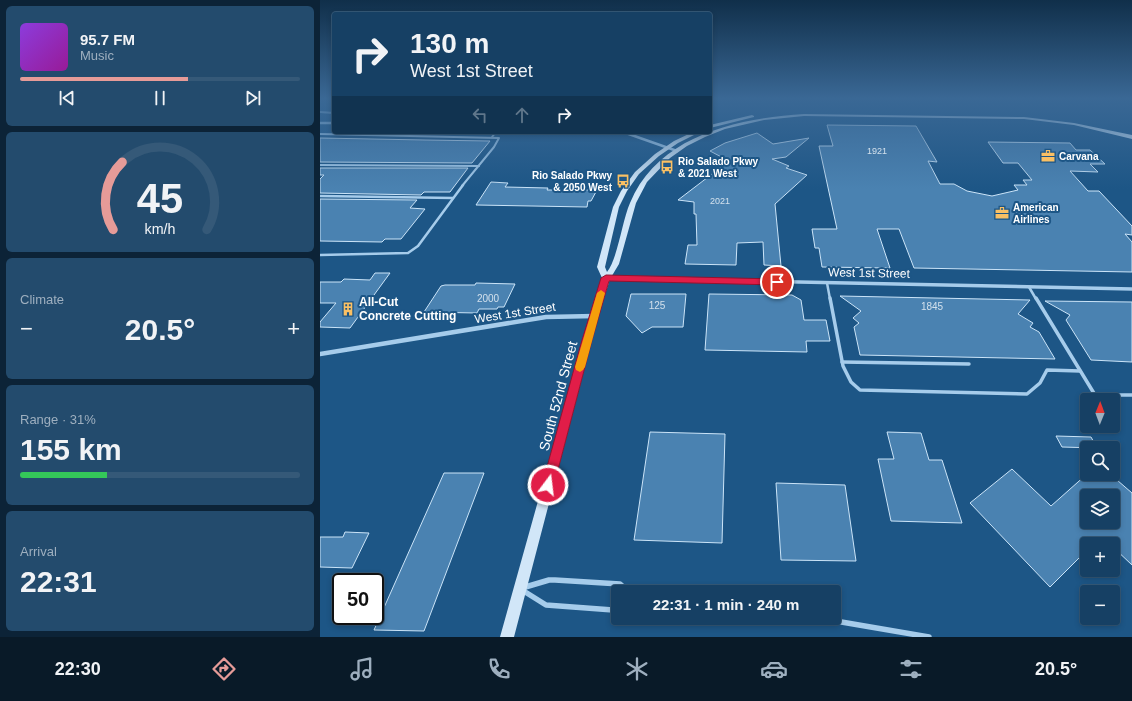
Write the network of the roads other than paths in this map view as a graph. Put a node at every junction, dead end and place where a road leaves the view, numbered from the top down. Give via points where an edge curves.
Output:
1 (724, 129) edge
2 (1109, 129) joint
3 (712, 133) edge
4 (1132, 133) edge
5 (320, 134) edge
6 (494, 134) edge
7 (629, 134) edge
8 (693, 134) edge
9 (710, 134) edge
10 (492, 137) junction
11 (1132, 137) edge
12 (668, 148) junction
13 (677, 151) junction
14 (320, 165) edge
15 (479, 166) junction
16 (320, 196) edge
17 (453, 198) junction
18 (320, 255) edge
19 (606, 278) junction
20 (827, 283) junction
21 (1029, 287) junction
22 (1132, 289) edge
23 (595, 316) junction
24 (320, 354) edge
25 (842, 362) junction
26 (969, 364) dead end
27 (1080, 371) junction
28 (1132, 396) edge
29 (621, 585) edge
30 (520, 589) junction
31 (611, 610) edge
32 (841, 622) edge
33 (507, 637) edge
34 (929, 637) edge

1 - 3 main road
2 - 4 main road
2 - 11 main road
5 - 10 lane
6 - 10 lane
7 - 12 street
8 - 12 main road
9 - 13 main road
10 - 15 lane via 499,138
12 - 13 street
12 - 19 main road via 637,173 620,199 601,267
13 - 19 main road via 653,170 637,192 631,205 615,267
14 - 15 lane
15 - 17 lane
16 - 17 lane
17 - 18 lane via 418,246 408,254
19 - 20 street, West 1st Street
19 - 23 main road, South 52nd Street
20 - 21 street, West 1st Street
20 - 25 lane
21 - 22 street, West 1st Street
21 - 27 lane
23 - 24 street, West 1st Street via 546,317
23 - 30 main road, South 52nd Street
25 - 26 lane
25 - 27 lane via 851,382 860,390 1027,394 1040,383 1047,370
27 - 28 lane via 1095,395
29 - 30 street via 549,580
30 - 31 street via 546,605
30 - 33 main road, South 52nd Street
32 - 34 street

